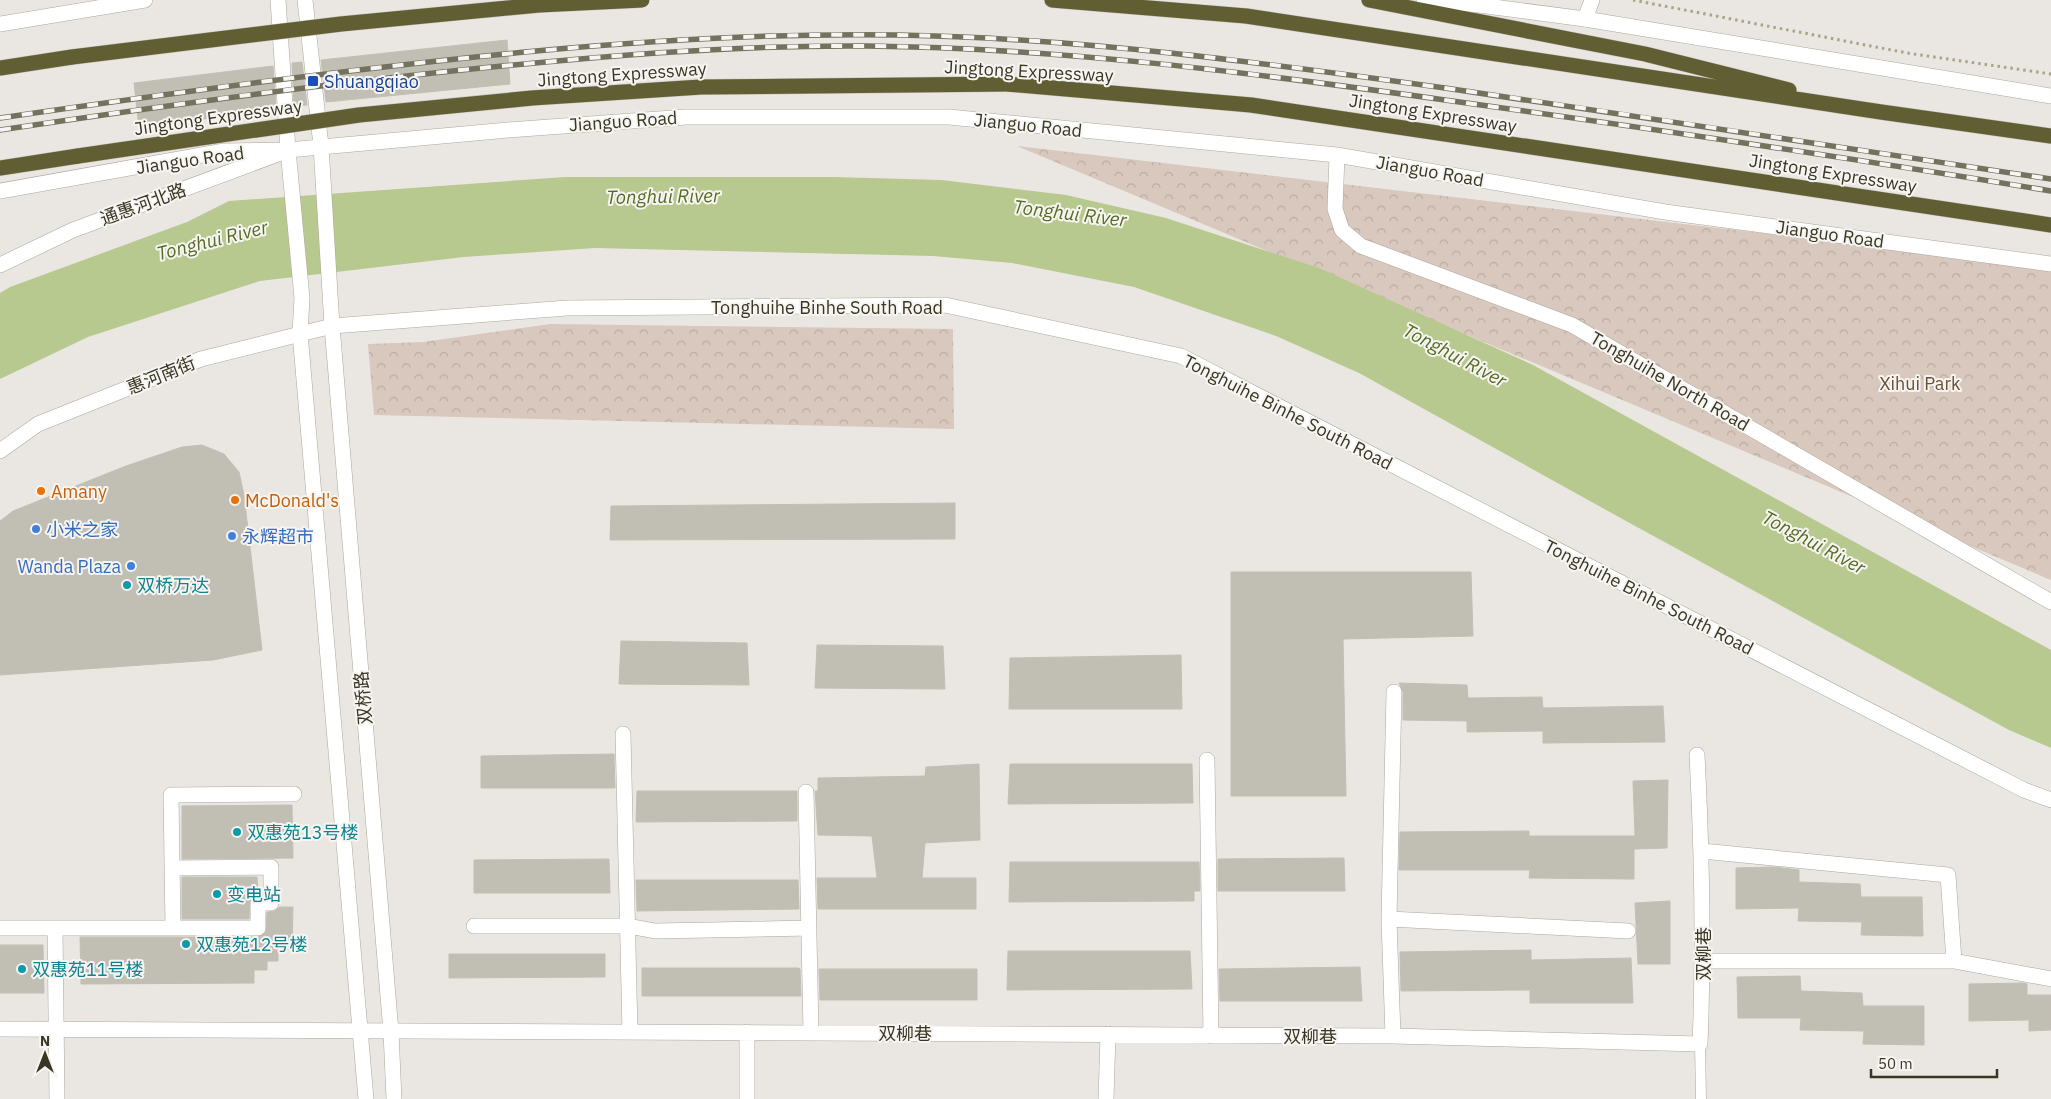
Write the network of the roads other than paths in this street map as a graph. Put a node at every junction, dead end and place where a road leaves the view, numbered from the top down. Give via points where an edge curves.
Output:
1 (146, 0) edge
2 (278, 0) edge
3 (305, 0) edge
4 (642, 0) edge
5 (1052, 0) edge
6 (1369, 0) edge
7 (1424, 0) edge
8 (1592, 0) edge
9 (1585, 19) junction
10 (0, 24) edge
11 (0, 68) edge
12 (2051, 96) edge
13 (1881, 112) junction
14 (2051, 136) edge
15 (320, 146) junction
16 (288, 150) junction
17 (1336, 155) junction
18 (0, 168) edge
19 (0, 191) edge
20 (2051, 225) edge
21 (2051, 264) edge
22 (0, 265) edge
23 (332, 326) junction
24 (300, 333) junction
25 (0, 451) edge
26 (2051, 602) edge
27 (1394, 692) dead end
28 (623, 734) dead end
29 (1697, 756) dead end
30 (1207, 760) dead end
31 (806, 792) dead end
32 (294, 794) dead end
33 (2051, 800) edge
34 (1702, 851) junction
35 (172, 868) junction
36 (1389, 919) junction
37 (474, 926) dead end
38 (628, 926) junction
39 (0, 928) edge
40 (55, 928) junction
41 (173, 928) junction
42 (808, 928) junction
43 (1628, 931) dead end
44 (1704, 961) junction
45 (1954, 961) junction
46 (2051, 979) edge
47 (56, 1028) junction
48 (0, 1029) edge
49 (361, 1032) junction
50 (391, 1032) junction
51 (630, 1032) junction
52 (748, 1032) junction
53 (811, 1032) junction
54 (1108, 1034) junction
55 (1211, 1036) junction
56 (1393, 1036) junction
57 (1700, 1044) junction
58 (57, 1099) edge
59 (366, 1099) edge
60 (394, 1099) edge
61 (748, 1099) edge
62 (1106, 1099) edge
63 (1700, 1099) edge

1 - 10 street
2 - 16 street, 双桥路
3 - 15 street, 双桥路
4 - 11 highway, bridge via 539,5 381,20
5 - 13 highway via 1246,16
6 - 13 highway via 1645,54
7 - 9 street
8 - 9 street
9 - 12 street
13 - 14 highway
15 - 16 street, Jianguo Road
15 - 17 street, Jianguo Road via 686,117 949,117
15 - 23 street, 双桥路
16 - 19 street, Jianguo Road via 224,152
16 - 22 street, 通惠河北路 via 73,230
16 - 24 street, 双桥路 via 302,298
17 - 21 street, Jianguo Road via 1666,212
17 - 26 street, Tonghuihe North Road via 1335,210 1342,230 1361,246 1572,325
18 - 20 highway, Jingtong Expressway, bridge via 359,115 532,98 701,87 1007,84 1252,105
23 - 24 street, 惠河南街
23 - 33 street, Tonghuihe Binhe South Road via 567,308 945,305 1181,356 2015,785
23 - 50 street, 双桥路
24 - 25 street, 惠河南街 via 200,359 38,424
24 - 49 street, 双桥路
27 - 36 street
28 - 38 street
29 - 34 street, 双柳巷
30 - 55 street
31 - 42 street
32 - 35 street via 171,795
34 - 44 street, 双柳巷
34 - 45 street via 1948,875
35 - 41 street
35 - 41 street via 271,867 271,903 258,904 258,928
36 - 43 street
36 - 56 street
37 - 38 street
38 - 42 street via 655,931
38 - 51 street
39 - 40 street
40 - 41 street
40 - 47 street
42 - 53 street
44 - 45 street
44 - 57 street, 双柳巷
45 - 46 street
47 - 48 street, 双柳巷
47 - 49 street, 双柳巷
47 - 58 street
49 - 50 street, 双柳巷
49 - 59 street, 双桥路
50 - 51 street, 双柳巷
50 - 60 street, 双桥路
51 - 52 street, 双柳巷
52 - 53 street, 双柳巷
52 - 61 street
53 - 54 street, 双柳巷
54 - 55 street, 双柳巷
54 - 62 street
55 - 56 street, 双柳巷
56 - 57 street, 双柳巷
57 - 63 lane

